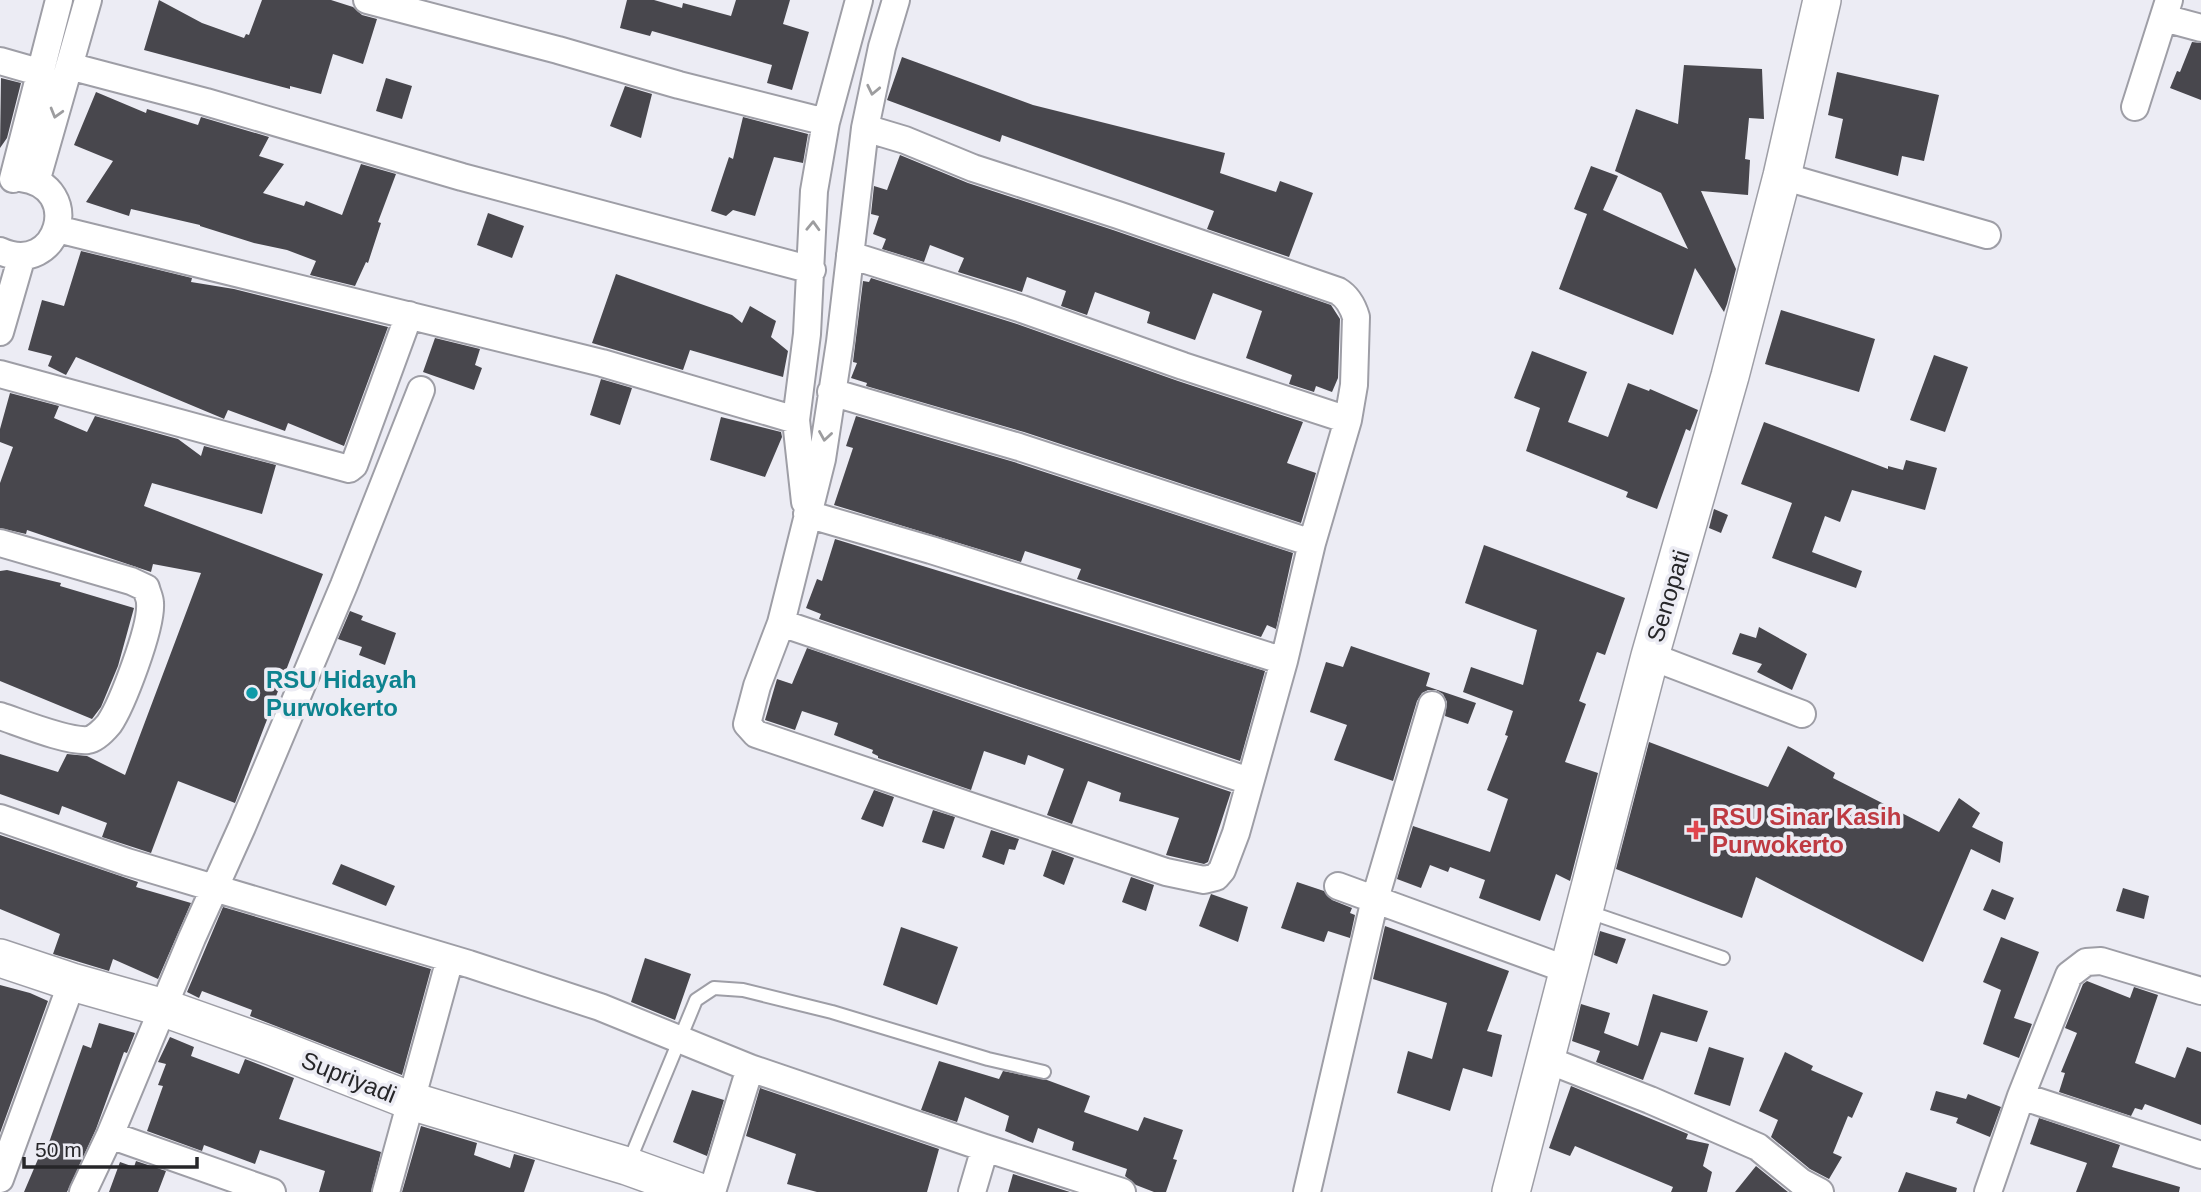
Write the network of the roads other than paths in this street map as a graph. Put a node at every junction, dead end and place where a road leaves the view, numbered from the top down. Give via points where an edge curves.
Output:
1 (59, 0) edge
2 (88, 0) edge
3 (368, 0) edge
4 (859, 0) edge
5 (896, 0) edge
6 (1822, 0) edge
7 (2167, 9) edge
8 (2201, 28) edge
9 (848, 36) junction
10 (882, 47) junction
11 (0, 61) edge
12 (69, 66) junction
13 (42, 73) junction
14 (2135, 107) dead end
15 (826, 122) junction
16 (865, 128) junction
17 (1782, 176) junction
18 (16, 181) edge
19 (814, 191) junction
20 (857, 197) junction
21 (57, 229) junction
22 (1987, 235) dead end
23 (11, 254) edge
24 (850, 254) junction
25 (812, 270) junction
26 (410, 315) junction
27 (0, 332) edge
28 (807, 334) junction
29 (840, 342) junction
30 (0, 374) edge
31 (421, 390) dead end
32 (831, 392) junction
33 (796, 420) junction
34 (1348, 420) junction
35 (807, 514) junction
36 (0, 543) edge
37 (1312, 543) junction
38 (781, 623) junction
39 (1650, 656) junction
40 (1284, 661) junction
41 (1432, 705) dead end
42 (1802, 714) dead end
43 (0, 716) edge
44 (1250, 781) junction
45 (0, 818) edge
46 (1338, 886) dead end
47 (214, 889) junction
48 (1375, 899) junction
49 (1585, 911) junction
50 (0, 958) edge
51 (450, 958) junction
52 (1723, 958) dead end
53 (1568, 971) junction
54 (72, 982) junction
55 (2201, 991) edge
56 (164, 1008) junction
57 (679, 1041) junction
58 (1545, 1059) junction
59 (750, 1068) junction
60 (1044, 1072) dead end
61 (2021, 1096) junction
62 (411, 1101) junction
63 (110, 1135) junction
64 (985, 1148) junction
65 (2201, 1156) edge
66 (627, 1166) junction
67 (2, 1169) edge
68 (83, 1192) edge
69 (272, 1192) edge
70 (386, 1192) edge
71 (699, 1192) edge
72 (712, 1192) edge
73 (972, 1192) edge
74 (1122, 1192) edge
75 (1307, 1192) edge
76 (1511, 1192) edge
77 (1820, 1192) edge
78 (1988, 1192) edge

1 - 13 street
2 - 12 street
3 - 15 street
4 - 9 street
5 - 10 street
6 - 17 street, Senopati
7 - 8 street
7 - 14 street
9 - 10 street
9 - 15 street
10 -> 16 street
11 - 13 street
12 -> 18 street
12 - 25 street
13 - 18 street
15 - 19 street
16 - 20 street
16 - 34 street via 1345,296 1356,317
17 - 22 street
17 - 39 street, Senopati via 1720,415
18 - 21 street via 46,189 58,210
19 - 20 street
25 -> 19 street
20 - 24 street
21 - 23 street via 34,254
21 - 26 street
23 - 27 street
24 - 29 street
24 - 34 street
25 - 28 street
26 - 30 street via 349,469
26 - 33 street via 602,363
28 - 29 street
28 - 33 street
29 - 32 street
31 - 47 street
32 -> 35 street via 822,459
32 - 37 street via 1019,447
33 - 35 street
34 - 37 street
35 - 38 street
35 - 40 street
36 - 43 street via 131,581 146,588 150,602 143,640 117,709 97,736 89,740 68,737
37 - 40 street
38 - 44 street
38 - 44 street via 747,724 756,734 1011,821 1166,873 1204,880 1222,870
39 - 42 street
39 - 49 street, Senopati
40 - 44 street
41 - 48 street
45 - 47 street
46 - 48 street
47 - 51 street
47 - 56 street
48 - 53 street
48 - 75 street
49 - 52 lane
49 - 53 street, Senopati
50 - 54 street, Supriyadi
51 - 57 street via 600,1007
51 - 62 street
53 - 58 street, Senopati
54 - 56 street, Supriyadi
54 - 67 street
55 - 61 street via 2101,961 2086,962 2069,975
56 - 62 street, Supriyadi
56 - 63 street
57 - 59 street
57 - 60 lane via 696,1000 714,988 743,990
57 - 66 lane
58 - 76 street, Senopati
58 - 77 street via 1758,1147
59 - 64 street
59 - 72 street
61 - 65 street
61 - 78 street
62 - 66 street, Supriyadi
62 - 70 street
63 - 68 street
63 - 69 street
64 - 73 street
64 - 74 street
66 - 71 street, Supriyadi

